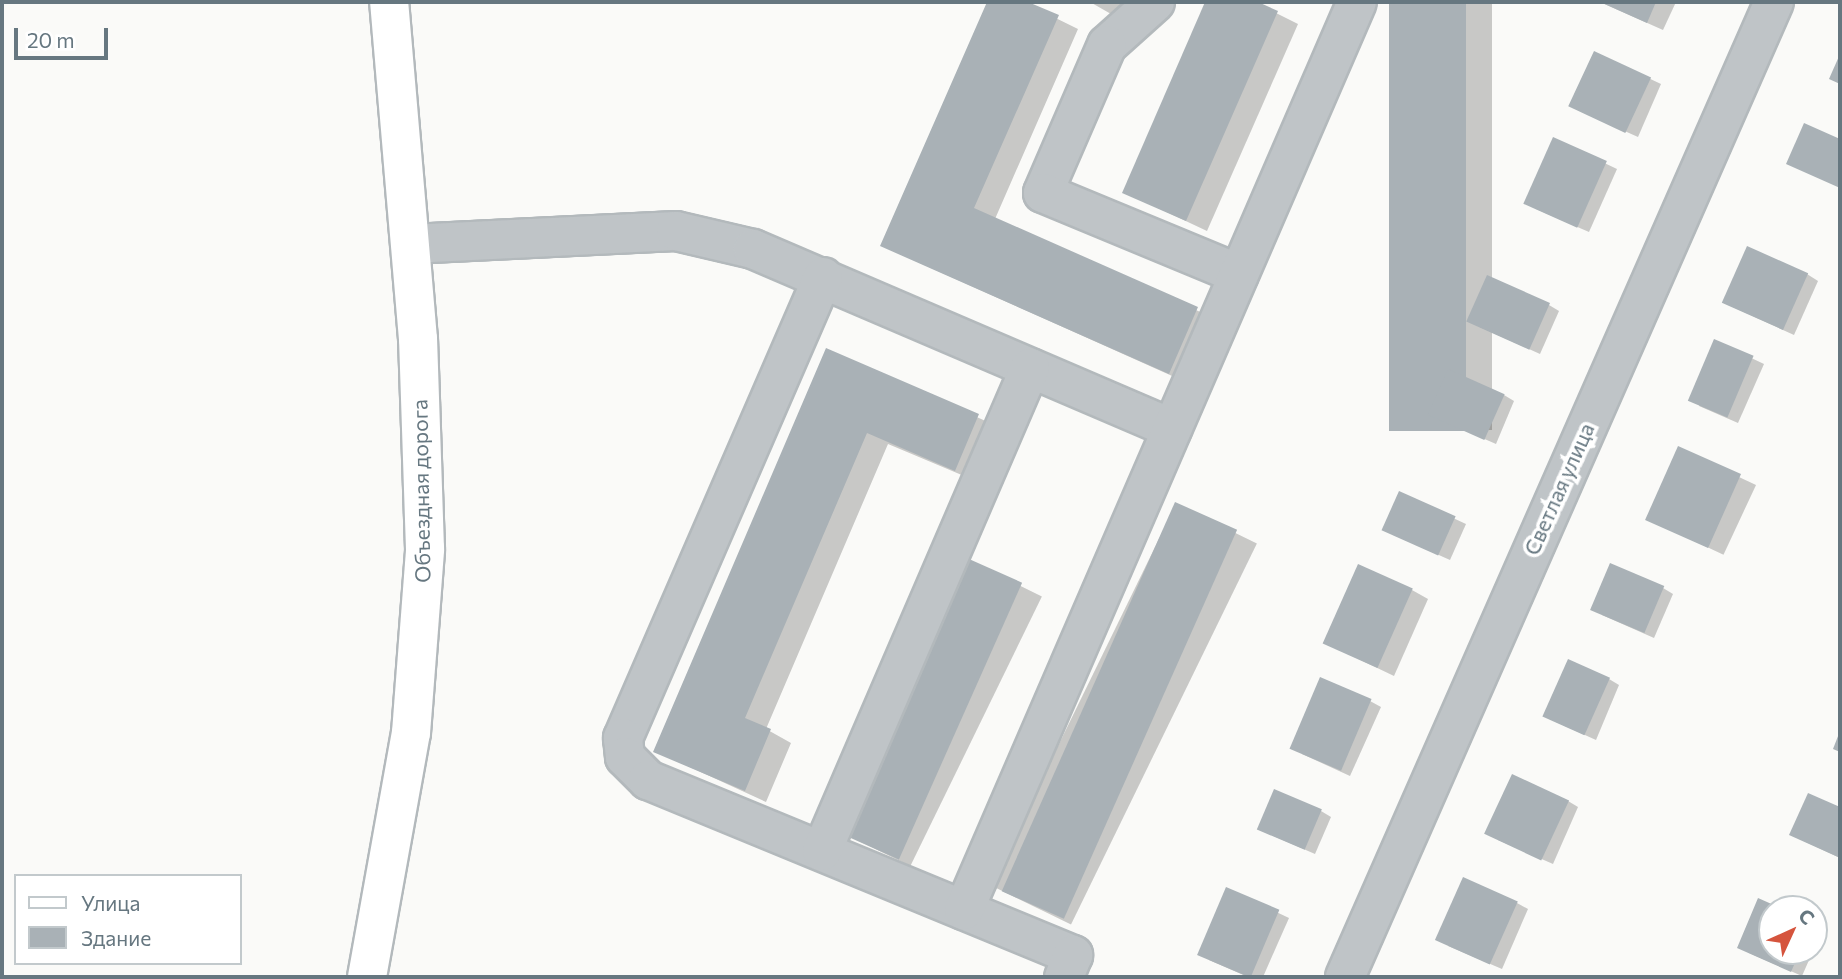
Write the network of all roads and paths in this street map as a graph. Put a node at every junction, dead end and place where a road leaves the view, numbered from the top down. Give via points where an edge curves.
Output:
1 (389, 2) edge
2 (1155, 2) edge
3 (1357, 2) edge
4 (1774, 2) edge
5 (410, 244) junction
6 (1240, 274) junction
7 (823, 277) junction
8 (1030, 368) junction
9 (1172, 429) junction
10 (822, 851) junction
11 (964, 910) junction
12 (367, 977) edge
13 (1064, 977) edge
14 (1345, 977) edge

1 - 5 main road, Объездная дорога
2 - 6 street via 1107,45 1043,193
3 - 6 street
4 - 14 street, Светлая улица
5 - 7 street via 676,231 753,249
5 - 12 main road, Объездная дорога via 425,549 411,733
6 - 9 street
7 - 8 street
7 - 10 street via 623,738 625,757 648,780
8 - 9 street
8 - 10 street
9 - 11 street
10 - 11 street
11 - 13 street via 1073,955

